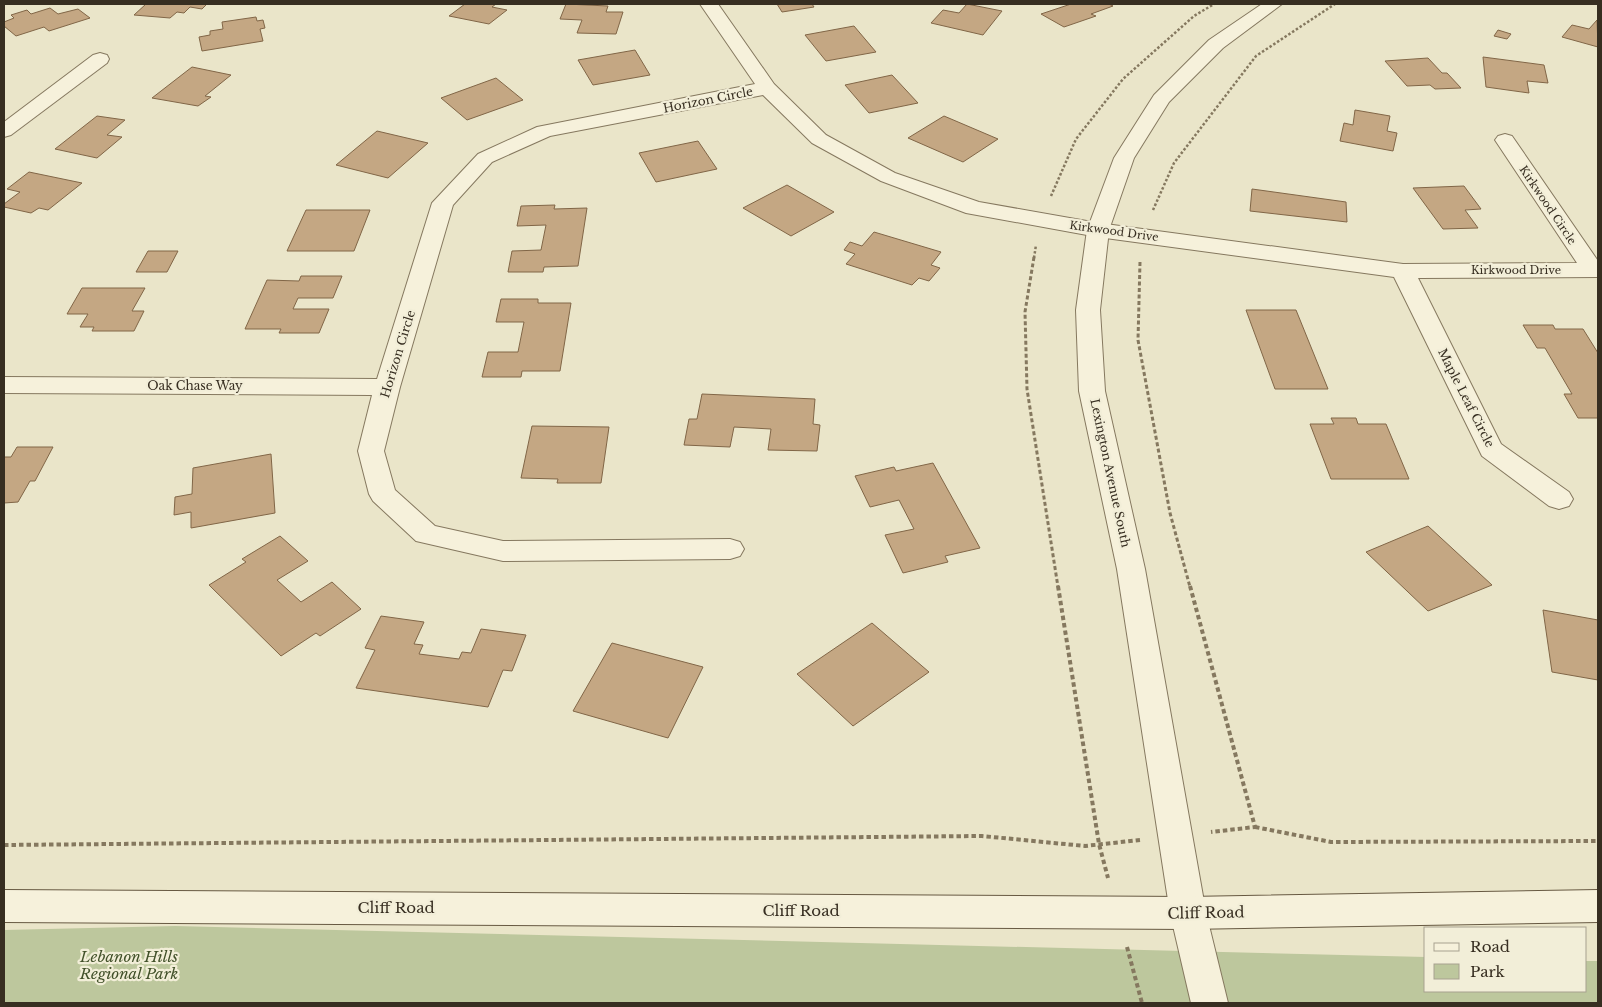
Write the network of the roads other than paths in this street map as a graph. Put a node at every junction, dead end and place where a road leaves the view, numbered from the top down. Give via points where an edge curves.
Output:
1 (709, 4) edge
2 (1273, 4) edge
3 (100, 60) dead end
4 (767, 88) junction
5 (4, 131) edge
6 (1505, 140) dead end
7 (1098, 230) junction
8 (1595, 270) edge
9 (1403, 271) junction
10 (4, 385) edge
11 (387, 387) junction
12 (1559, 499) dead end
13 (730, 549) dead end
14 (4, 906) edge
15 (1598, 906) edge
16 (1188, 913) junction
17 (1209, 1003) edge

1 - 4 street, Kirkwood Drive
2 - 7 street, Lexington Avenue South via 1216,44 1161,99 1124,158
3 - 5 street
4 - 7 street, Kirkwood Drive via 819,139 888,177 974,208
4 - 11 street, Horizon Circle via 544,131 485,158 444,203
6 - 8 street, Kirkwood Circle
7 - 9 street, Kirkwood Drive
7 - 16 street, Lexington Avenue South via 1088,310 1092,392 1131,569
8 - 9 street, Kirkwood Drive
9 - 12 street, Maple Leaf Circle via 1491,450
10 - 11 street, Oak Chase Way
11 - 13 street, Horizon Circle via 371,451 383,494 426,534 503,551
14 - 16 street, Cliff Road
15 - 16 street, Cliff Road
16 - 17 street, Lexington Avenue South

